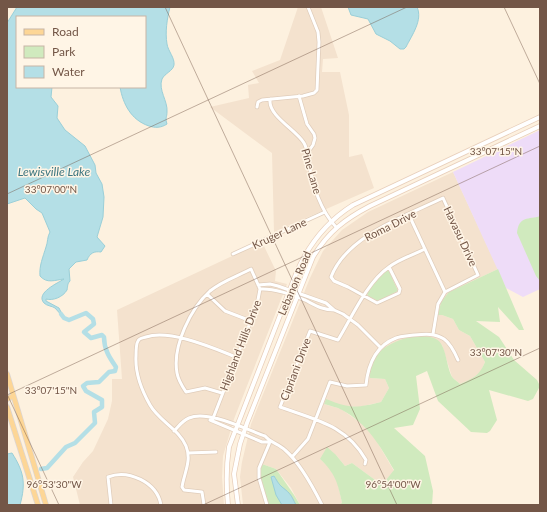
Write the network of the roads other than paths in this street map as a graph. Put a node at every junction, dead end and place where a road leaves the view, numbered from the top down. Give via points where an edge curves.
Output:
1 (308, 7) edge
2 (299, 96) junction
3 (271, 99) junction
4 (257, 107) dead end
5 (538, 118) edge
6 (540, 128) edge
7 (308, 152) junction
8 (443, 198) joint
9 (324, 212) junction
10 (408, 215) junction
11 (330, 221) junction
12 (336, 227) junction
13 (425, 249) junction
14 (233, 254) dead end
15 (388, 267) junction
16 (258, 284) junction
17 (260, 290) junction
18 (290, 290) junction
19 (445, 292) junction
20 (207, 294) junction
21 (288, 295) junction
22 (297, 295) junction
23 (364, 296) junction
24 (334, 310) junction
25 (351, 319) junction
26 (251, 321) junction
27 (433, 334) junction
28 (181, 339) junction
29 (381, 348) junction
30 (236, 357) junction
31 (458, 360) dead end
32 (7, 374) edge
33 (222, 393) junction
34 (7, 396) edge
35 (14, 396) junction
36 (7, 399) edge
37 (7, 407) edge
38 (212, 419) junction
39 (316, 420) junction
40 (235, 428) junction
41 (174, 431) junction
42 (244, 432) junction
43 (270, 442) junction
44 (216, 452) dead end
45 (188, 453) junction
46 (292, 457) junction
47 (365, 464) dead end
48 (38, 505) edge
49 (46, 505) edge
50 (111, 505) edge
51 (161, 505) edge
52 (204, 505) edge
53 (228, 505) edge
54 (238, 505) edge
55 (267, 505) edge
56 (322, 505) edge

1 - 2 street via 318,32 319,78 314,93
2 - 3 street
2 - 7 street via 307,124 315,138
3 - 4 street via 258,101
3 - 7 street, Pine Lane via 270,104 276,115 302,140
5 - 6 main road
5 - 11 main road, Lebanon Road via 367,197
6 - 12 main road, Lebanon Road via 370,206
7 - 9 street, Pine Lane via 313,180
8 - 10 street, Roma Drive
8 - 19 street, Havasu Drive via 478,275
9 - 11 street, Pine Lane
9 - 14 street, Kruger Lane
10 - 13 street
10 - 23 street, Roma Drive via 373,231 359,241 335,268 331,277 334,281
11 - 12 street, Pine Lane
11 - 18 main road, Lebanon Road via 303,256
12 - 22 main road, Lebanon Road via 313,257
13 - 15 street
13 - 19 street
15 - 23 street via 373,281
15 - 23 street via 400,293 378,304
16 - 17 street, Highland Hills Drive
16 - 18 street via 270,284
16 - 20 street, Highland Hills Drive via 251,269 221,283
17 - 21 street via 268,288
17 - 26 street, Highland Hills Drive
18 - 21 main road, Lebanon Road
18 - 22 street
19 - 27 street via 438,304
20 - 26 street via 225,311
20 - 28 street via 192,312
21 - 22 street
21 - 40 main road, Lebanon Road
22 - 24 street via 326,303
22 - 24 street via 316,307
22 - 42 main road, Lebanon Road
23 - 25 street
24 - 25 street
25 - 29 street
25 - 39 street, Cipriani Drive via 338,340 310,331 280,407
26 - 30 street, Highland Hills Drive
27 - 29 street via 397,338
27 - 31 street via 445,340
28 - 30 street
28 - 33 street via 177,353 177,374 186,392 205,388
28 - 41 street via 156,334 138,340 136,357 136,370 142,388 155,412
29 - 39 street via 372,358 366,385 348,386 330,382
30 - 33 street, Highland Hills Drive
32 - 35 main road
33 - 38 street, Highland Hills Drive
34 - 35 main road
35 - 36 main road
35 - 49 main road
37 - 48 main road
38 - 40 street
38 - 41 street via 196,416 188,418
39 - 46 street via 308,439
39 - 47 street via 350,438 361,451 366,460
40 - 42 street
40 - 53 main road, Lebanon Road via 226,463
41 - 45 street via 182,438
42 - 43 street via 262,442
42 - 43 street via 265,436
42 - 54 main road, Lebanon Road via 234,474
43 - 46 street via 284,449
43 - 55 street via 259,468 259,478
44 - 45 street
45 - 52 street via 188,467 182,486 183,489 202,492
46 - 56 street
50 - 51 street via 107,479 109,476 128,475 145,482 157,494

